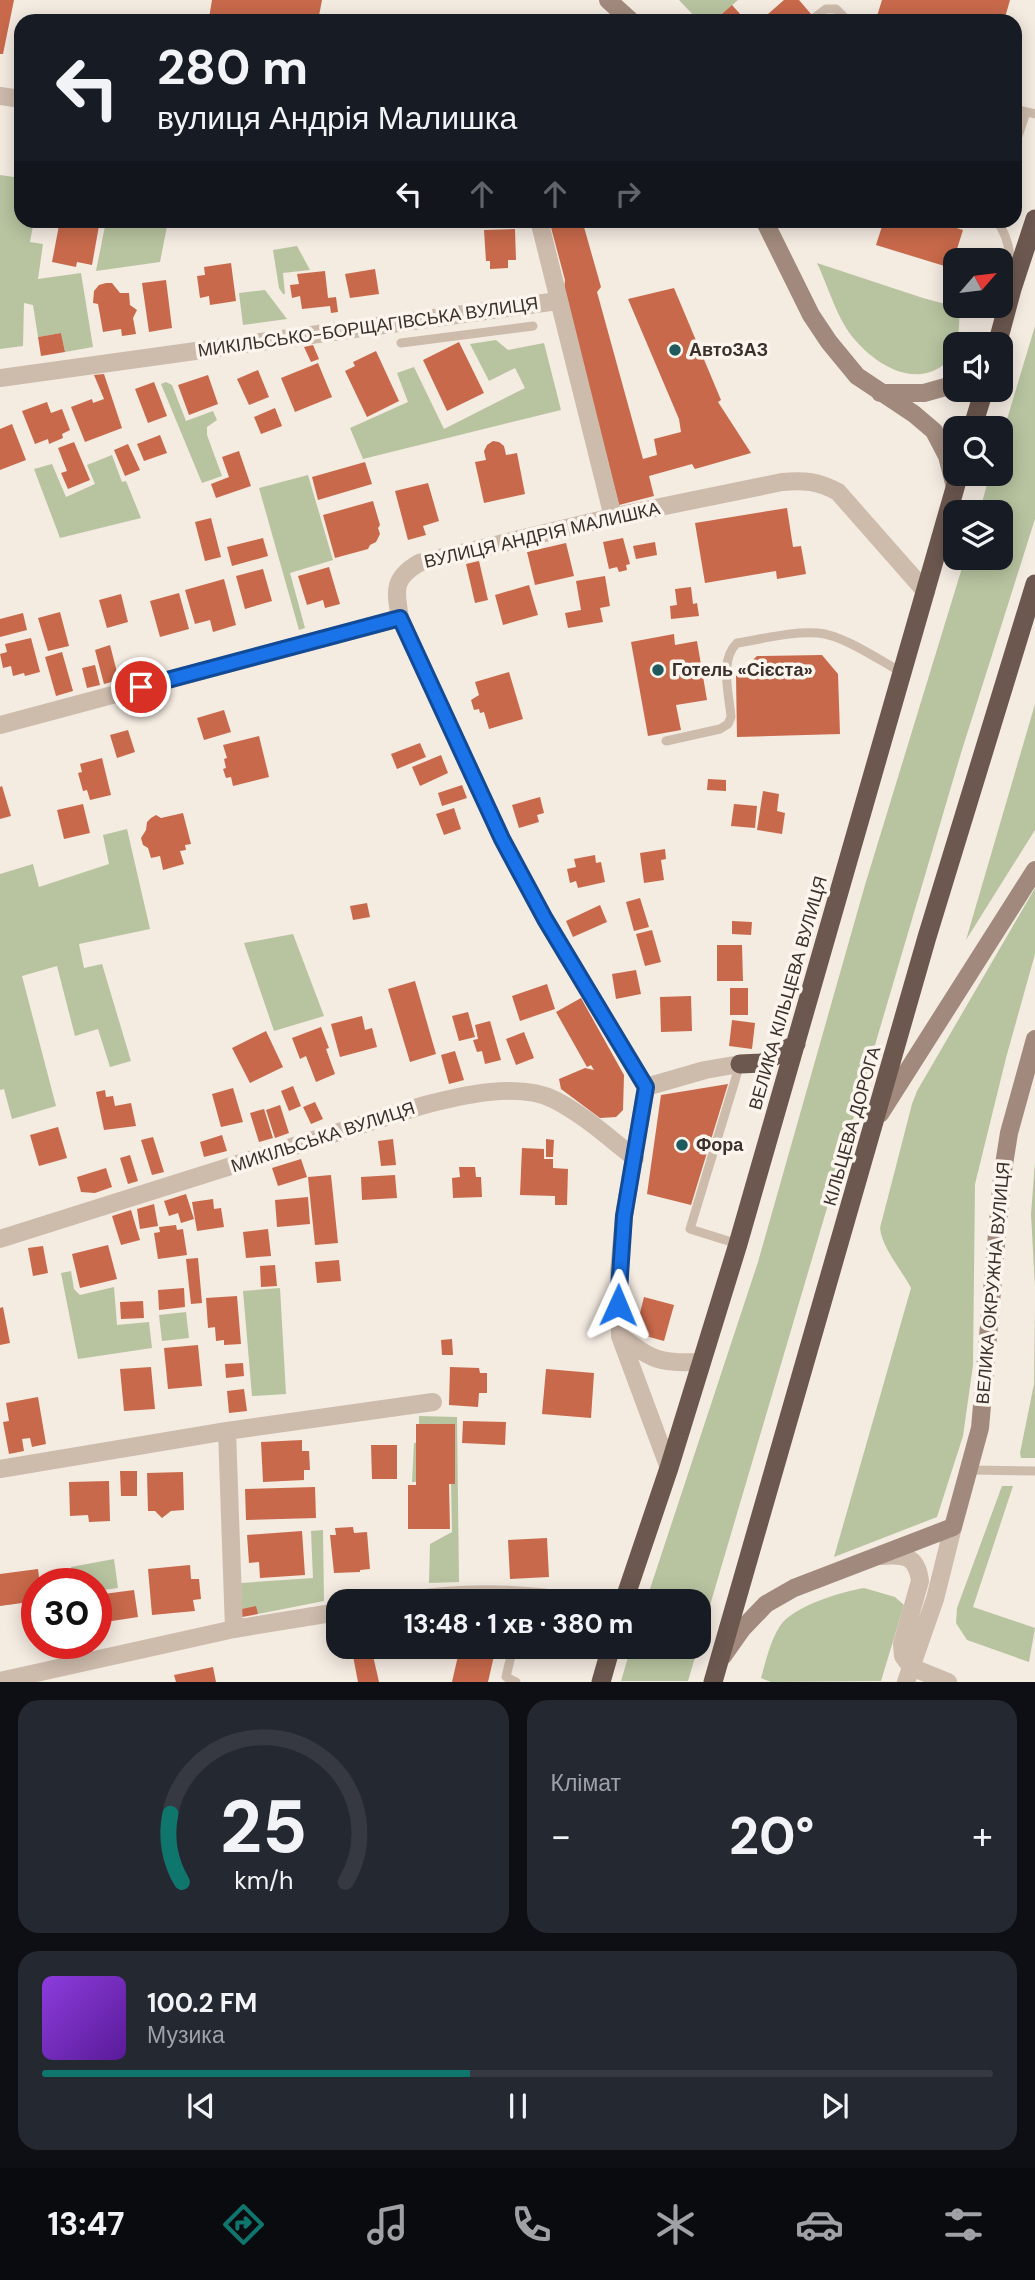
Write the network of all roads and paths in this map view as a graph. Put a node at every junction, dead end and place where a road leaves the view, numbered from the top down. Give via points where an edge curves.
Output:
1 (608, 0) edge
2 (624, 14) edge
3 (818, 14) edge
4 (841, 14) edge
5 (1030, 113) edge
6 (1022, 130) edge
7 (1035, 219) edge
8 (542, 228) edge
9 (768, 228) edge
10 (1001, 228) edge
11 (1008, 248) edge
12 (1013, 286) edge
13 (558, 301) junction
14 (426, 319) junction
15 (533, 326) dead end
16 (436, 338) junction
17 (401, 343) dead end
18 (0, 377) edge
19 (943, 388) edge
20 (880, 393) junction
21 (943, 448) edge
22 (955, 486) edge
23 (613, 517) junction
24 (1035, 584) edge
25 (926, 592) junction
26 (400, 618) junction
27 (902, 673) junction
28 (0, 725) edge
29 (666, 741) dead end
30 (1035, 870) edge
31 (1035, 1039) edge
32 (796, 1044) junction
33 (740, 1064) junction
34 (646, 1087) junction
35 (874, 1123) junction
36 (635, 1158) junction
37 (0, 1239) edge
38 (738, 1244) junction
39 (620, 1336) junction
40 (700, 1362) junction
41 (433, 1402) dead end
42 (228, 1432) junction
43 (668, 1468) junction
44 (0, 1469) edge
45 (967, 1470) junction
46 (1035, 1471) edge
47 (953, 1527) junction
48 (877, 1556) junction
49 (628, 1589) edge
50 (326, 1614) edge
51 (234, 1629) junction
52 (510, 1659) edge
53 (608, 1659) edge
54 (719, 1662) junction
55 (909, 1674) edge
56 (0, 1681) edge
57 (516, 1682) edge
58 (601, 1682) edge
59 (713, 1682) edge
60 (948, 1682) edge

1 - 2 main road
3 - 4 lane via 826,9
5 - 6 lane
7 - 12 highway
8 - 13 street
9 - 20 main road via 829,342 857,376
10 - 11 lane
13 - 14 street, МИКІЛЬСЬКО-БОРЩАГІВСЬКА ВУЛИЦЯ
13 - 23 street, МИКІЛЬСЬКО-БОРЩАГІВСЬКА ВУЛИЦЯ
14 - 16 lane
14 - 18 street, МИКІЛЬСЬКО-БОРЩАГІВСЬКА ВУЛИЦЯ
15 - 16 lane
16 - 17 lane
19 - 20 main road via 924,393
20 - 21 main road via 934,431
22 - 25 highway, ВЕЛИКА КІЛЬЦЕВА ВУЛИЦЯ
23 - 25 street, ВУЛИЦЯ АНДРІЯ МАЛИШКА via 782,482 820,482 838,492
23 - 26 street, ВУЛИЦЯ АНДРІЯ МАЛИШКА via 419,563 399,580
24 - 35 highway, КІЛЬЦЕВА ДОРОГА
25 - 27 highway, ВЕЛИКА КІЛЬЦЕВА ВУЛИЦЯ
26 - 28 street
26 - 34 street via 502,839
27 - 29 lane via 820,633 737,643 726,661 728,724
27 - 32 highway, ВЕЛИКА КІЛЬЦЕВА ВУЛИЦЯ
30 - 35 main road
31 - 45 main road, ВЕЛИКА ОКРУЖНА ВУЛИЦЯ via 1002,1177 980,1428
32 - 33 highway via 762,1063
32 - 38 highway, ВЕЛИКА КІЛЬЦЕВА ВУЛИЦЯ
33 - 34 street
33 - 38 lane via 690,1228
34 - 36 street
35 - 54 highway, КІЛЬЦЕВА ДОРОГА
36 - 37 street, МИКІЛЬСЬКА ВУЛИЦЯ via 554,1099 524,1091 488,1092 421,1107
36 - 39 street via 619,1272
38 - 40 highway, ВЕЛИКА КІЛЬЦЕВА ВУЛИЦЯ
39 - 40 street via 660,1361
39 - 43 street
40 - 43 highway, ВЕЛИКА КІЛЬЦЕВА ВУЛИЦЯ
41 - 42 street
42 - 44 street
42 - 51 street
43 - 49 highway, ВЕЛИКА КІЛЬЦЕВА ВУЛИЦЯ
45 - 46 lane
45 - 47 main road, ВЕЛИКА ОКРУЖНА ВУЛИЦЯ
47 - 48 main road
47 - 55 street
48 - 54 main road via 794,1588 766,1604
48 - 55 street via 900,1554 911,1559 919,1572 902,1644
50 - 51 street
51 - 56 street
52 - 57 lane via 506,1676
53 - 58 highway
54 - 59 highway, КІЛЬЦЕВА ДОРОГА
55 - 60 street

